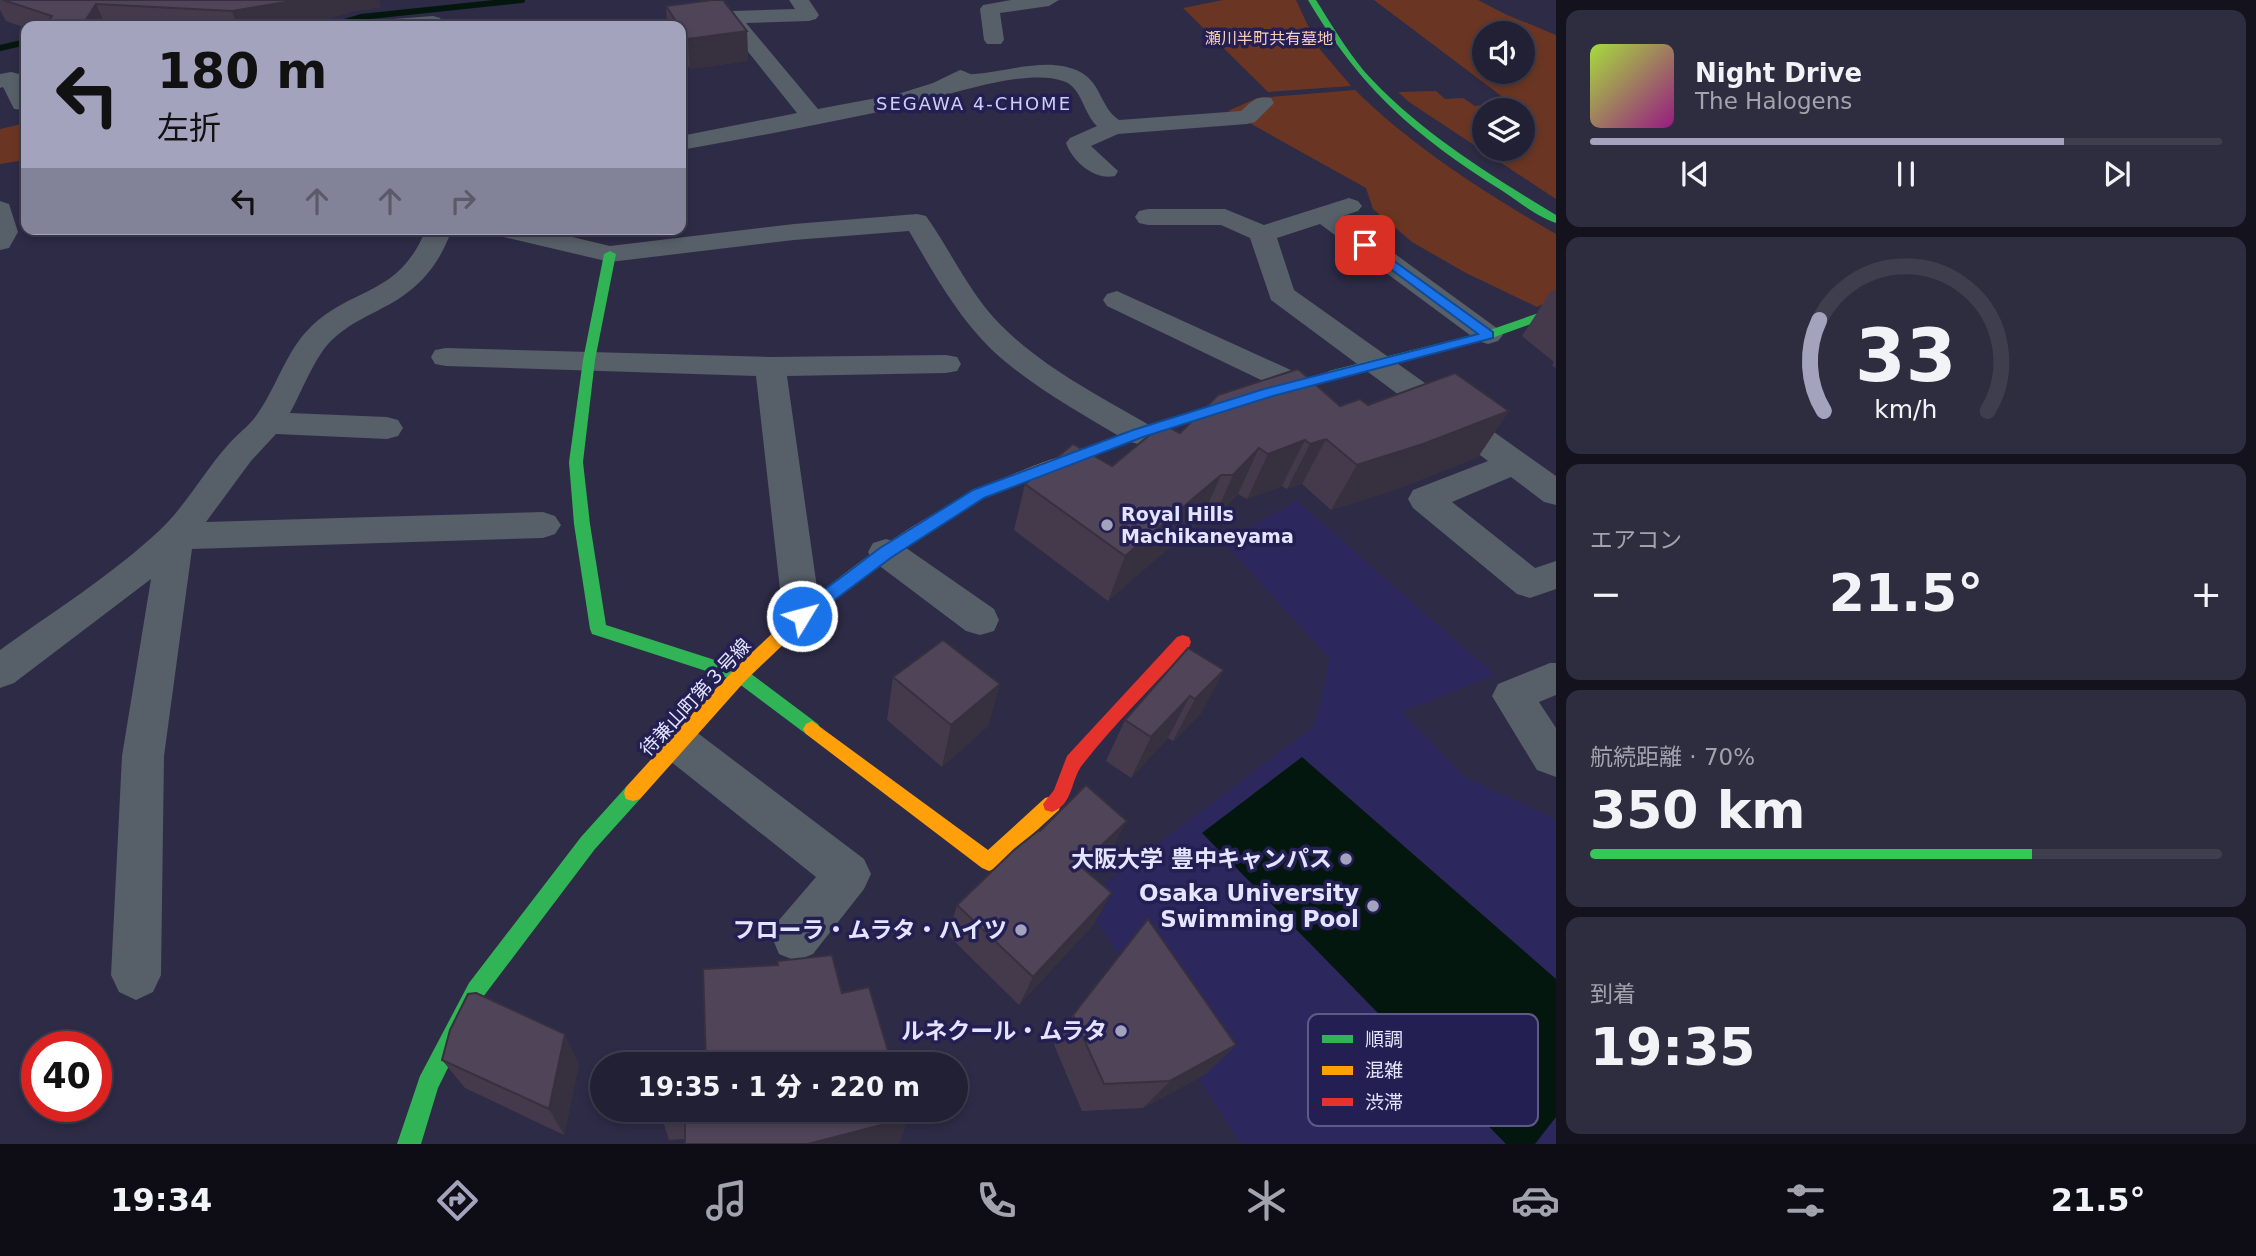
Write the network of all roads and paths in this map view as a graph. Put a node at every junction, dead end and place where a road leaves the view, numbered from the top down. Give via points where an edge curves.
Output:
1 (799, 0) edge
2 (1049, 0) edge
3 (1312, 0) edge
4 (428, 14) edge
5 (731, 17) junction
6 (399, 21) edge
7 (686, 23) edge
8 (9, 74) edge
9 (941, 88) junction
10 (21, 102) edge
11 (1263, 103) dead end
12 (812, 117) junction
13 (1114, 127) junction
14 (686, 142) edge
15 (1106, 171) dead end
16 (0, 209) edge
17 (1148, 217) dead end
18 (1556, 220) edge
19 (1262, 234) junction
20 (437, 235) edge
21 (529, 235) edge
22 (0, 242) edge
23 (610, 254) junction
24 (1116, 300) dead end
25 (1556, 311) edge
26 (1488, 335) junction
27 (446, 357) dead end
28 (589, 360) junction
29 (946, 365) dead end
30 (1375, 365) junction
31 (770, 368) junction
32 (1295, 384) junction
33 (268, 423) junction
34 (387, 428) dead end
35 (1138, 433) junction
36 (1515, 463) junction
37 (1556, 494) edge
38 (543, 525) dead end
39 (176, 537) junction
40 (886, 552) junction
41 (1556, 575) edge
42 (802, 616) junction
43 (980, 620) dead end
44 (1183, 642) dead end
45 (0, 672) edge
46 (740, 676) junction
47 (1556, 679) edge
48 (680, 744) junction
49 (1556, 759) edge
50 (796, 937) dead end
51 (136, 975) dead end
52 (409, 1144) edge

1 - 5 street via 809,15
2 - 9 street via 990,9 994,50
3 - 18 street via 1347,60 1410,122 1494,183
4 - 6 street
5 - 7 street
5 - 12 street
8 - 10 street
9 - 12 street
9 - 13 street via 1034,72 1072,77 1083,83 1098,117
11 - 13 street via 1247,117
12 - 14 street
13 - 15 street via 1078,143 1081,152
16 - 22 street via 5,232
17 - 19 street via 1225,217
19 - 26 street via 1337,210
19 - 30 street via 1281,294
20 - 33 street via 413,275 344,316 316,339
21 - 23 street
23 - 28 street
23 - 35 street via 917,222 958,292 1012,363
24 - 32 street
25 - 26 street, 待兼山町第３号線
26 - 30 street, 待兼山町第３号線
27 - 28 street
28 - 31 street
28 - 46 street via 576,462 598,629
29 - 31 street
30 - 32 street, 待兼山町第３号線
30 - 36 street
31 - 42 street
32 - 35 street, 待兼山町第３号線
33 - 34 street
33 - 39 street via 239,453
35 - 40 street, 待兼山町第３号線 via 979,494
36 - 37 street
36 - 41 street via 1425,499 1530,584
38 - 39 street
39 - 45 street
39 - 51 street via 143,756
40 - 42 street, 待兼山町第３号線
40 - 43 street
42 - 46 street, 待兼山町第３号線
44 - 46 street via 1073,762 1061,795 989,862
46 - 48 street, 待兼山町第３号線
47 - 49 street via 1512,696
48 - 50 street via 848,874
48 - 52 street, 待兼山町第３号線 via 588,843 476,989 428,1084

